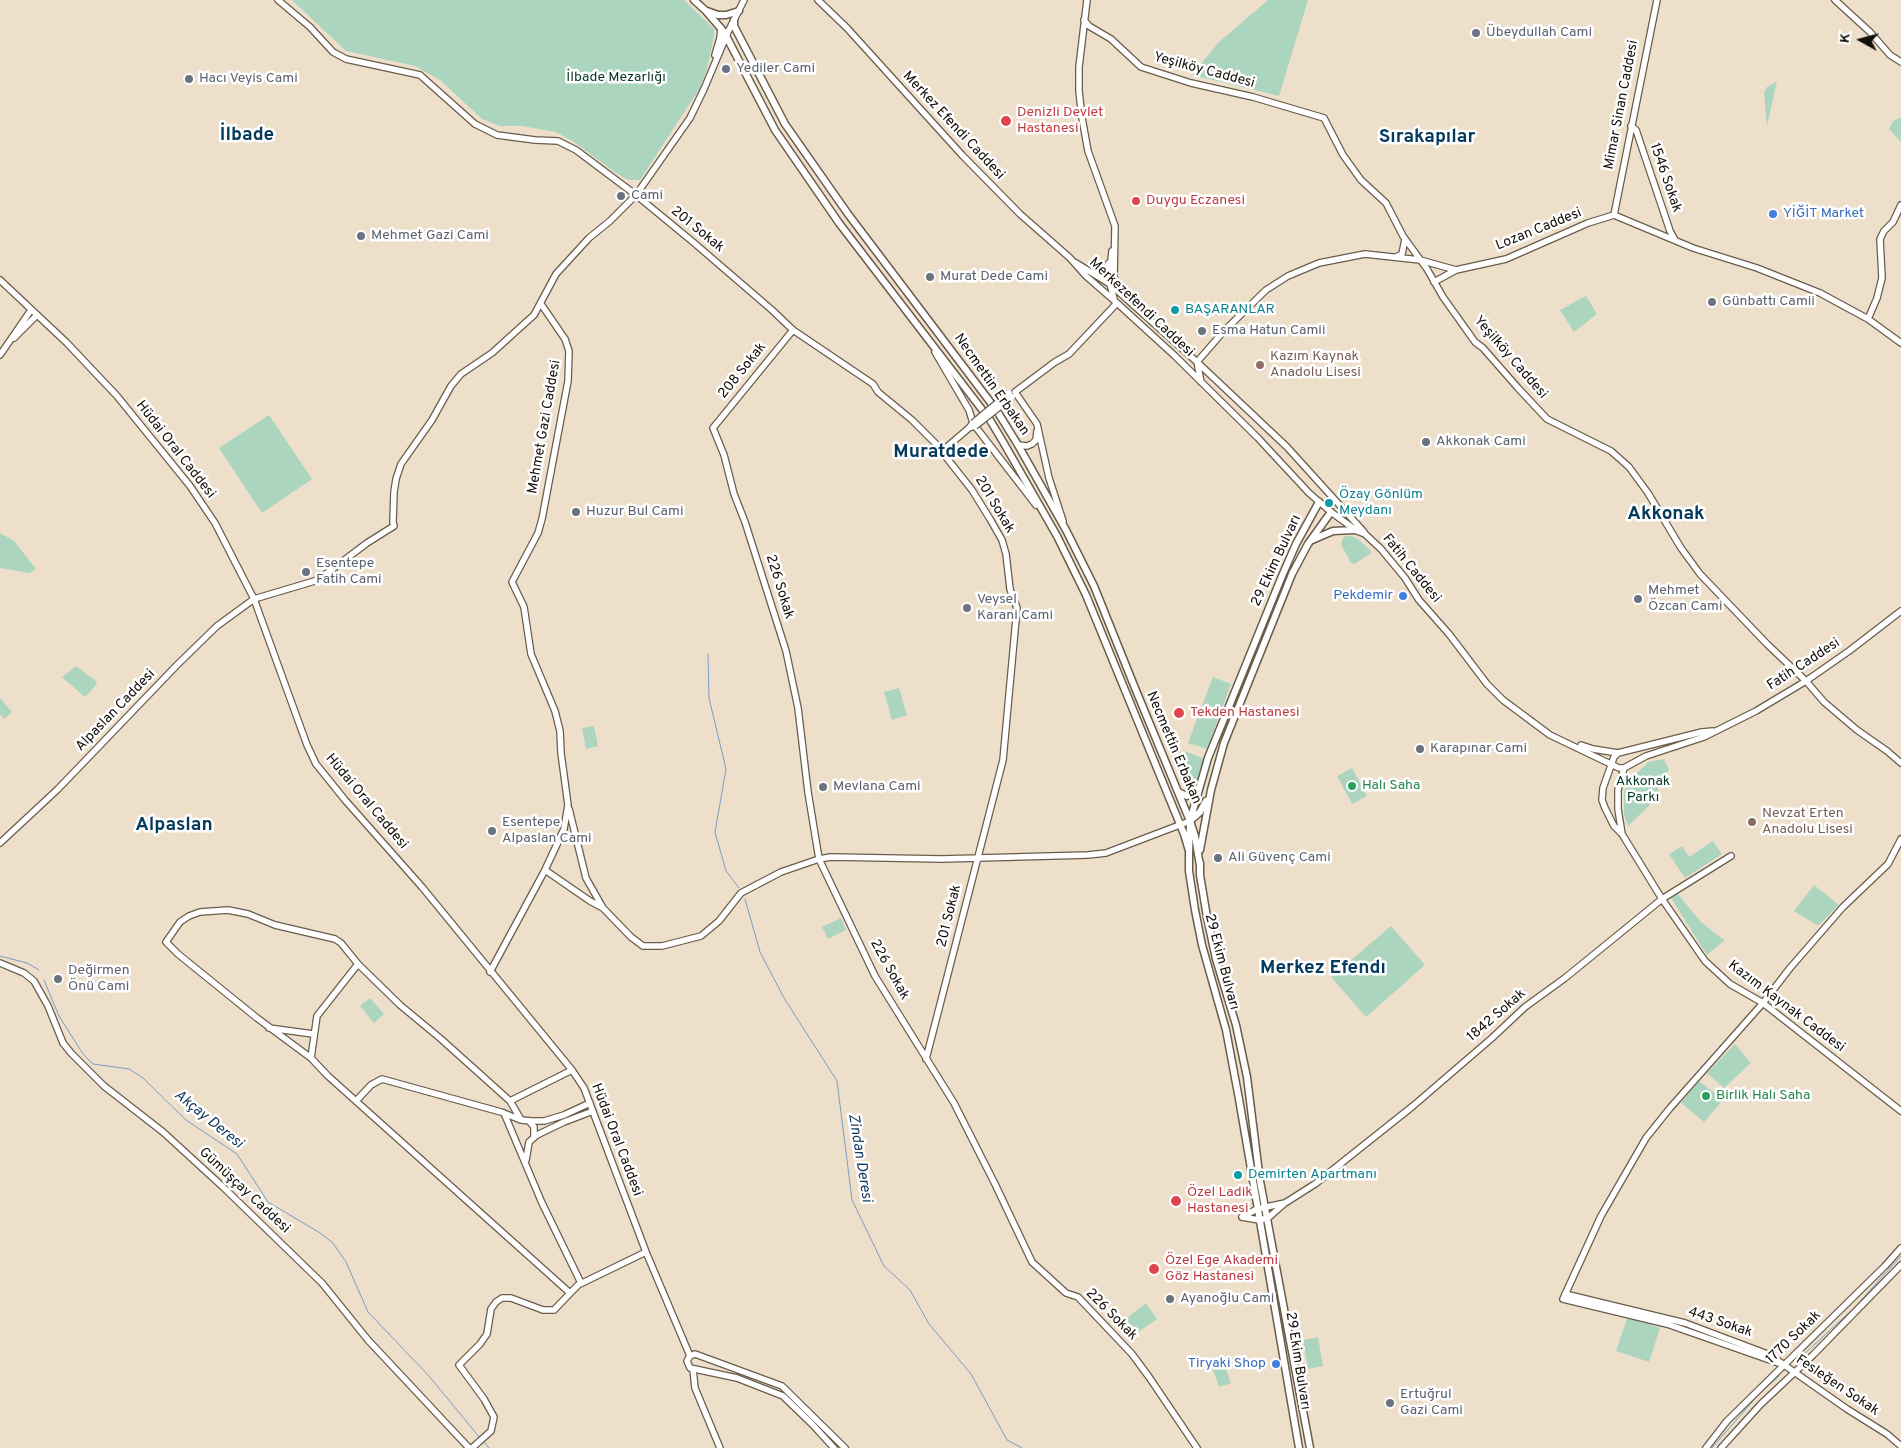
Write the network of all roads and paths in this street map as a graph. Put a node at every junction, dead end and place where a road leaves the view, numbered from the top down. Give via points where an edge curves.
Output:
1 (278, 0) edge
2 (694, 0) edge
3 (744, 0) edge
4 (818, 0) edge
5 (1087, 0) edge
6 (1657, 0) edge
7 (1835, 0) edge
8 (706, 11) junction
9 (739, 11) junction
10 (734, 20) junction
11 (1084, 20) junction
12 (721, 28) junction
13 (726, 36) junction
14 (720, 52) junction
15 (734, 53) junction
16 (1901, 62) edge
17 (713, 66) junction
18 (1631, 126) junction
19 (636, 195) junction
20 (1901, 205) edge
21 (1614, 215) junction
22 (1115, 237) junction
23 (1405, 240) junction
24 (1675, 240) junction
25 (1111, 258) junction
26 (1396, 258) junction
27 (1420, 260) junction
28 (1076, 263) joint
29 (1456, 270) junction
30 (1088, 274) junction
31 (0, 280) edge
32 (1110, 281) junction
33 (1434, 282) junction
34 (1116, 302) junction
35 (541, 304) junction
36 (31, 310) junction
37 (37, 315) junction
38 (1868, 318) junction
39 (793, 330) junction
40 (928, 339) junction
41 (12, 340) junction
42 (1901, 343) edge
43 (1187, 352) junction
44 (1206, 352) junction
45 (0, 355) edge
46 (1178, 359) junction
47 (1197, 362) junction
48 (1205, 369) junction
49 (1194, 376) joint
50 (1203, 384) junction
51 (1012, 394) junction
52 (1037, 424) junction
53 (973, 426) junction
54 (713, 428) joint
55 (1018, 445) junction
56 (942, 451) junction
57 (1327, 493) junction
58 (1319, 502) junction
59 (1337, 504) junction
60 (1331, 512) junction
61 (1048, 520) junction
62 (1066, 530) junction
63 (1356, 530) junction
64 (1365, 534) junction
65 (1311, 540) junction
66 (254, 600) junction
67 (1901, 611) edge
68 (1806, 681) junction
69 (1715, 730) junction
70 (1550, 734) junction
71 (1621, 753) junction
72 (1602, 759) junction
73 (1613, 763) junction
74 (1901, 763) edge
75 (1627, 767) junction
76 (1607, 775) junction
77 (1211, 790) junction
78 (1178, 792) junction
79 (1197, 793) junction
80 (568, 805) junction
81 (1190, 821) junction
82 (1180, 825) junction
83 (1622, 834) junction
84 (1901, 839) edge
85 (0, 843) edge
86 (1189, 851) junction
87 (1732, 856) dead end
88 (977, 858) junction
89 (819, 859) junction
90 (1200, 866) junction
91 (545, 870) junction
92 (1662, 899) junction
93 (603, 908) junction
94 (0, 963) edge
95 (358, 964) junction
96 (490, 972) junction
97 (1763, 1003) junction
98 (270, 1028) junction
99 (313, 1034) junction
100 (310, 1058) junction
101 (926, 1059) junction
102 (572, 1070) junction
103 (510, 1101) junction
104 (356, 1102) junction
105 (590, 1103) junction
106 (593, 1111) junction
107 (1901, 1111) edge
108 (504, 1113) junction
109 (525, 1120) junction
110 (514, 1133) junction
111 (531, 1140) junction
112 (519, 1146) junction
113 (526, 1162) junction
114 (1285, 1203) junction
115 (1266, 1207) junction
116 (1257, 1209) junction
117 (1268, 1218) junction
118 (1259, 1220) junction
119 (1901, 1248) edge
120 (646, 1252) junction
121 (1901, 1265) edge
122 (582, 1282) junction
123 (570, 1293) junction
124 (690, 1356) junction
125 (700, 1357) junction
126 (1784, 1365) junction
127 (695, 1369) junction
128 (1795, 1372) junction
129 (1901, 1446) edge
130 (470, 1448) edge
131 (720, 1448) edge
132 (834, 1448) edge
133 (845, 1448) edge
134 (1197, 1448) edge
135 (1299, 1448) edge
136 (1310, 1448) edge
137 (1706, 1448) edge
138 (1721, 1448) edge

1 - 19 street, 201 Sokak via 310,26 333,52 346,59 420,75 475,124 497,135 558,141 576,150
2 - 8 main road, Necmettin Erbakan
3 - 9 street
4 - 28 street, Merkez Efendi Caddesi via 962,155 1020,214
5 - 11 street
6 - 18 street, Mimar Sinan Caddesi
7 - 16 street via 1870,32 1890,56
8 - 9 main road via 718,15
8 - 12 main road, Necmettin Erbakan
9 - 10 street
10 - 13 street
10 - 55 main road, Necmettin Erbakan via 734,26 786,124
11 - 22 street via 1079,91 1082,118 1088,151 1114,223
11 - 23 street, Yeşilköy Caddesi via 1111,39 1141,67 1324,118 1343,155 1361,180 1386,203
12 - 13 main road, Necmettin Erbakan
12 - 17 street
13 - 14 street
13 - 15 main road, Necmettin Erbakan
14 - 15 street
14 - 17 street
15 - 40 main road, Necmettin Erbakan via 775,130 839,223
17 - 19 street via 690,118
18 - 21 street, Mimar Sinan Caddesi
18 - 24 street, 1546 Sokak via 1636,130
19 - 35 street via 556,274
19 - 39 street, 201 Sokak
20 - 38 street via 1880,240 1882,278
21 - 24 street
21 - 29 street, Lozan Caddesi via 1506,259
22 - 25 street
22 - 32 street
23 - 26 street via 1402,254
23 - 27 street, Yeşilköy Caddesi
24 - 38 street via 1799,283
25 - 30 street via 1105,268
25 - 32 street
26 - 27 street, Lozan Caddesi
26 - 44 street, Lozan Caddesi via 1365,254 1318,263 1288,276 1266,290
27 - 29 street, Lozan Caddesi
27 - 33 street, Yeşilköy Caddesi
28 - 30 street, Merkezefendi Caddesi
29 - 33 street
30 - 32 street via 1098,281
30 - 34 street, Merkezefendi Caddesi
31 - 36 street, Hüdai Oral Caddesi
32 - 34 street
32 - 43 street, Merkezefendi Caddesi
33 - 68 street, Yeşilköy Caddesi via 1475,342 1547,419 1611,451 1629,466 1700,574
34 - 46 street, Merkezefendi Caddesi
34 - 51 street via 1069,354
35 - 66 street, Alpaslan Caddesi via 534,315 492,354 461,374 451,386 401,464 394,492 394,526 318,580
35 - 80 street, Mehmet Gazi Caddesi via 565,338 569,352 568,373 542,519 512,582 524,607 531,654 555,711
36 - 37 street, Hüdai Oral Caddesi
36 - 41 street
37 - 41 street
37 - 66 street, Hüdai Oral Caddesi via 117,396 180,473 215,523
38 - 42 street
39 - 54 street, 208 Sokak
39 - 56 street, 201 Sokak via 873,384
40 - 53 street via 966,403
40 - 61 main road, Necmettin Erbakan via 995,429
41 - 45 street
43 - 44 street
43 - 47 street, Merkezefendi Caddesi
44 - 47 street, Lozan Caddesi
44 - 48 street
46 - 47 street
46 - 49 street, Merkezefendi Caddesi
47 - 48 street
47 - 50 street
48 - 57 street via 1288,447
49 - 50 street, Fatih Caddesi
50 - 58 street, Fatih Caddesi
51 - 52 street
51 - 53 street, bridge
52 - 55 street via 1035,442 1027,446
52 - 62 street via 1049,478
53 - 56 street
53 - 61 street
54 - 89 street, 226 Sokak via 786,651 798,708
55 - 62 main road, Necmettin Erbakan
56 - 88 street, 201 Sokak via 972,490 1002,540 1010,589 1017,608 1003,760
57 - 58 street
57 - 59 street
58 - 60 street, Fatih Caddesi
58 - 79 main road, 29 Ekim Bulvarı via 1296,544 1238,681
59 - 60 street
59 - 64 street
60 - 63 street, Fatih Caddesi
60 - 65 main road, 29 Ekim Bulvarı
61 - 82 main road, Necmettin Erbakan via 1086,595
62 - 78 main road, Necmettin Erbakan via 1094,586
63 - 64 street, Fatih Caddesi
63 - 65 main road via 1333,531
64 - 70 street, Fatih Caddesi via 1384,552 1487,684 1517,712
65 - 77 main road, 29 Ekim Bulvarı via 1292,574 1224,743
66 - 85 street, Alpaslan Caddesi via 209,632 58,789
66 - 96 street, Hüdai Oral Caddesi via 316,764
67 - 68 street, Fatih Caddesi
68 - 69 street, Fatih Caddesi via 1756,711
68 - 74 street, Yeşilköy Caddesi via 1824,702
69 - 71 street, Fatih Caddesi
69 - 75 street, Fatih Caddesi via 1704,737 1646,756
70 - 71 street via 1593,749
70 - 72 street, Fatih Caddesi
71 - 73 street, Kazım Kaynak Caddesi
71 - 75 street via 1630,758
72 - 73 street, Fatih Caddesi
72 - 76 street
73 - 75 street, Fatih Caddesi via 1619,768
73 - 76 street, Kazım Kaynak Caddesi
75 - 83 street via 1618,790
76 - 83 street, Kazım Kaynak Caddesi via 1602,800 1608,816
77 - 81 main road via 1202,810
77 - 90 main road, 29 Ekim Bulvarı via 1200,844
78 - 79 main road via 1187,796
78 - 81 main road, Necmettin Erbakan
79 - 81 main road, 29 Ekim Bulvarı
80 - 91 street via 564,829
80 - 93 street via 586,878
81 - 82 street
81 - 86 main road, 29 Ekim Bulvarı
81 - 90 main road, Necmettin Erbakan
82 - 86 main road, Necmettin Erbakan
82 - 88 street via 1106,853
83 - 92 street, Kazım Kaynak Caddesi
84 - 97 street via 1888,864 1843,907
86 - 116 main road, 29 Ekim Bulvarı via 1195,910 1226,1030
87 - 92 street, 1842 Sokak
88 - 89 street
88 - 101 street, 201 Sokak
89 - 93 street via 781,872 741,893 701,936 662,946 643,946
89 - 101 street, 226 Sokak via 875,976
90 - 115 main road, 29 Ekim Bulvarı via 1211,934 1247,1077
91 - 93 street
91 - 96 street
92 - 97 street, Kazım Kaynak Caddesi via 1705,961 1730,984
92 - 114 street, 1842 Sokak via 1524,1007 1382,1132 1316,1184
94 - 130 street, Gümüşçay Caddesi via 34,981 71,1054 104,1086 163,1132 223,1186 322,1283 368,1340
95 - 98 street via 335,939 275,925 243,913 228,910 200,912 180,922 166,942
95 - 99 street via 317,1016
95 - 103 street
96 - 102 street, Hüdai Oral Caddesi
97 - 107 street, Kazım Kaynak Caddesi
97 - 126 street, 443 Sokak via 1646,1138 1601,1216 1564,1296 1685,1323 1759,1350
98 - 99 street
98 - 100 street
99 - 100 street
100 - 104 street
101 - 134 street, 226 Sokak via 954,1103 1032,1262 1066,1293 1078,1297 1132,1354
102 - 103 street
102 - 105 street, Hüdai Oral Caddesi
103 - 108 street
103 - 109 street
104 - 108 street via 371,1085 382,1079
104 - 123 street
105 - 106 street, Hüdai Oral Caddesi
105 - 109 street via 564,1116 544,1121
106 - 111 street
106 - 120 street, Hüdai Oral Caddesi
108 - 109 street
108 - 110 street
109 - 110 street
109 - 111 street via 534,1127
110 - 112 street
111 - 112 street
111 - 113 street
112 - 113 street
113 - 122 street
114 - 115 street
114 - 117 street
115 - 116 street
115 - 117 main road, 29 Ekim Bulvarı
116 - 118 main road, 29 Ekim Bulvarı
116 - 118 street via 1242,1217
117 - 118 street
117 - 136 main road, 29 Ekim Bulvarı
118 - 135 main road, 29 Ekim Bulvarı
119 - 126 street, 1770 Sokak
120 - 122 street
120 - 124 street, Hüdai Oral Caddesi
121 - 128 street, 1770 Sokak
122 - 123 street
123 - 130 street via 552,1311 505,1298 498,1299 491,1309 485,1337 458,1365 494,1415 491,1431
124 - 125 street
124 - 127 street via 687,1365
125 - 127 street via 701,1363
125 - 133 street via 782,1386
126 - 128 street, Fesleğen Sokak
126 - 137 street, 1770 Sokak via 1727,1421
127 - 131 street via 695,1388
127 - 132 street via 737,1378 783,1396
128 - 129 street, Fesleğen Sokak
128 - 138 street, 1770 Sokak

